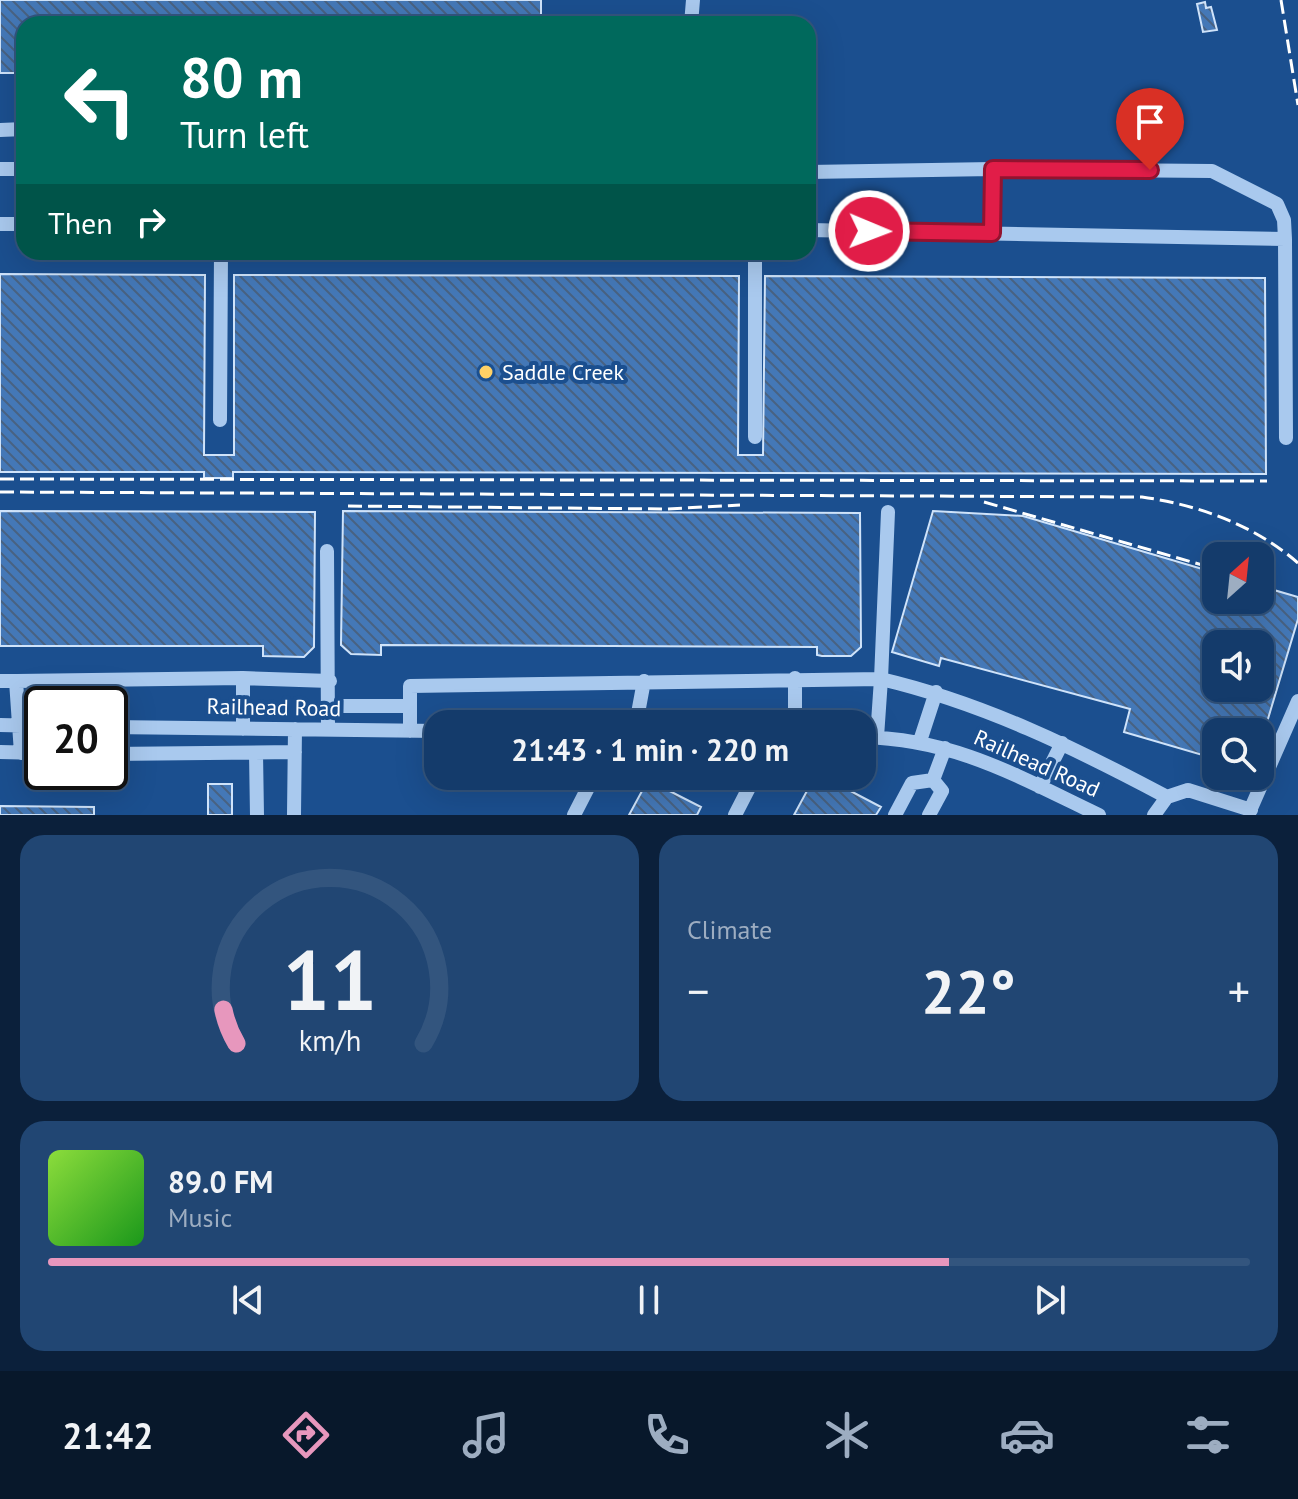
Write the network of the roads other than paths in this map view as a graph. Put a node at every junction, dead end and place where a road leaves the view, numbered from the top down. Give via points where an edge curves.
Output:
1 (993, 169) junction
2 (816, 172) edge
3 (816, 230) edge
4 (992, 233) junction
5 (1285, 239) junction
6 (221, 260) edge
7 (755, 260) edge
8 (220, 420) dead end
9 (755, 437) dead end
10 (1286, 438) dead end
11 (888, 512) dead end
12 (327, 551) dead end
13 (243, 678) junction
14 (795, 678) junction
15 (881, 679) junction
16 (0, 681) edge
17 (16, 681) junction
18 (330, 681) junction
19 (644, 681) junction
20 (936, 692) junction
21 (1298, 701) edge
22 (329, 706) junction
23 (410, 706) junction
24 (639, 710) edge
25 (795, 710) edge
26 (875, 710) edge
27 (0, 725) edge
28 (21, 726) junction
29 (128, 727) edge
30 (198, 728) junction
31 (243, 729) junction
32 (295, 729) junction
33 (328, 729) junction
34 (410, 731) junction
35 (424, 731) edge
36 (876, 737) edge
37 (920, 741) junction
38 (1062, 743) junction
39 (945, 748) junction
40 (0, 752) edge
41 (295, 752) junction
42 (21, 753) joint
43 (256, 753) junction
44 (128, 754) edge
45 (200, 755) junction
46 (933, 780) junction
47 (1040, 787) junction
48 (587, 790) edge
49 (748, 790) edge
50 (1167, 797) junction
51 (1077, 810) edge
52 (1249, 812) edge
53 (257, 815) edge
54 (294, 815) edge
55 (574, 815) edge
56 (735, 815) edge
57 (895, 815) edge
58 (929, 815) edge
59 (1099, 815) edge
60 (1154, 815) edge

1 - 2 street
1 - 4 street
1 - 5 street via 1212,171 1277,204
3 - 4 street
4 - 5 street
5 - 10 street
6 - 8 street
7 - 9 street
11 - 15 street
12 - 18 street
13 - 17 street
13 - 18 street
13 - 31 street
14 - 15 street
14 - 19 street
14 - 25 street
15 - 20 street
15 - 26 street
16 - 17 street
17 - 28 street
18 - 22 street
19 - 23 street via 410,686
19 - 24 street
20 - 37 street
20 - 38 street
21 - 52 street
22 - 23 street
22 - 33 street
23 - 34 street
27 - 28 street
28 - 42 street
29 - 30 street, Railhead Road
30 - 31 street, Railhead Road
30 - 45 street
31 - 32 street, Railhead Road
32 - 33 street, Railhead Road
32 - 41 street
33 - 34 street, Railhead Road
34 - 35 street, Railhead Road
36 - 37 street, Railhead Road
37 - 39 street, Railhead Road
38 - 47 street
38 - 50 street
39 - 46 street
39 - 47 street, Railhead Road via 973,755
40 - 42 street
41 - 43 street
41 - 54 street
43 - 45 street
43 - 53 street
44 - 45 street
46 - 57 street via 912,783
46 - 58 street via 942,791
47 - 51 street, Railhead Road
48 - 55 street
49 - 56 street
50 - 52 street via 1188,790
50 - 60 street
51 - 59 street, Railhead Road

